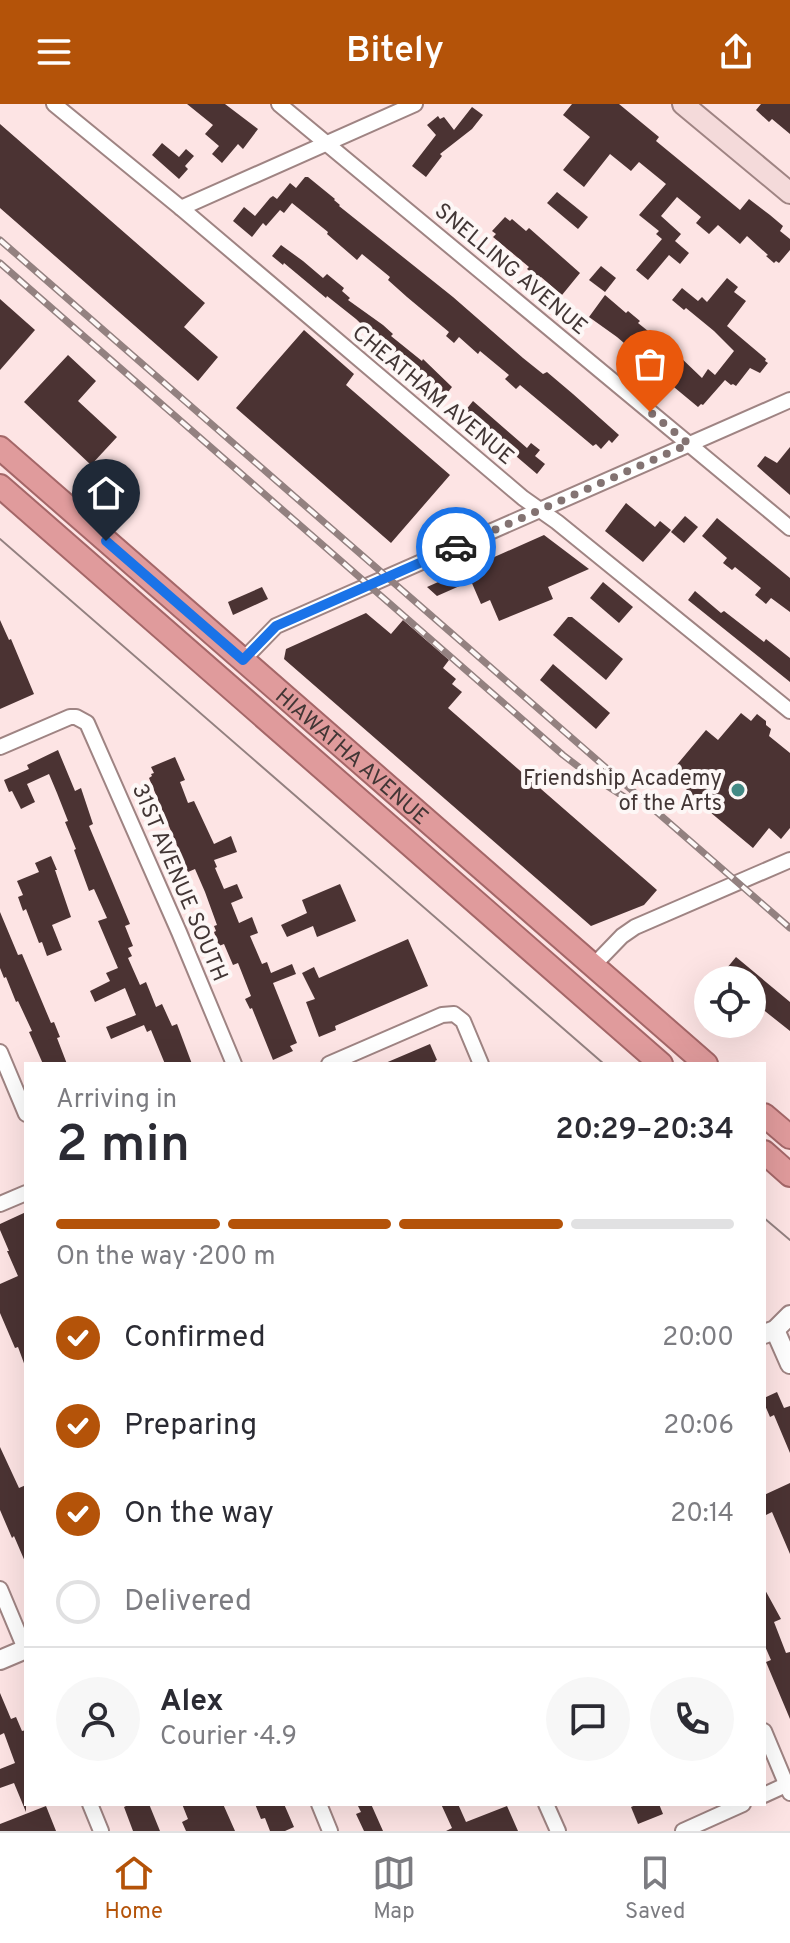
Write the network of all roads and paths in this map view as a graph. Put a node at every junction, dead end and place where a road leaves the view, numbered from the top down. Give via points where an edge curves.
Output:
1 (54, 104) edge
2 (279, 104) edge
3 (415, 104) edge
4 (683, 104) edge
5 (327, 143) junction
6 (790, 193) edge
7 (181, 208) junction
8 (790, 400) edge
9 (689, 444) junction
10 (0, 448) edge
11 (0, 486) edge
12 (541, 509) junction
13 (790, 528) edge
14 (243, 660) junction
15 (790, 711) edge
16 (0, 747) edge
17 (790, 860) edge
18 (593, 966) junction
19 (0, 1052) edge
20 (233, 1062) edge
21 (334, 1062) edge
22 (480, 1062) edge
23 (659, 1062) edge
24 (704, 1062) edge
25 (24, 1109) edge
26 (766, 1117) edge
27 (790, 1137) edge
28 (766, 1154) edge
29 (790, 1175) edge
30 (24, 1194) edge
31 (0, 1204) edge
32 (790, 1315) edge
33 (776, 1332) edge
34 (790, 1364) edge
35 (0, 1589) edge
36 (24, 1645) edge
37 (24, 1651) edge
38 (0, 1660) edge
39 (766, 1735) edge
40 (789, 1787) edge
41 (766, 1794) edge
42 (91, 1806) edge
43 (320, 1806) edge
44 (547, 1806) edge
45 (739, 1806) edge
46 (101, 1831) edge
47 (330, 1831) edge
48 (558, 1831) edge
49 (683, 1831) edge

1 - 7 street, CHEATHAM AVENUE
2 - 5 street, SNELLING AVENUE
3 - 5 street
4 - 6 main road
5 - 7 street
5 - 9 street, SNELLING AVENUE
7 - 12 street, CHEATHAM AVENUE
8 - 9 street
9 - 12 street
9 - 13 street, SNELLING AVENUE
10 - 14 highway, HIAWATHA AVENUE
11 - 23 highway, HIAWATHA AVENUE
12 - 14 street via 276,626
12 - 15 street, CHEATHAM AVENUE
14 - 18 highway, HIAWATHA AVENUE
16 - 20 street, 31ST AVENUE SOUTH via 70,717 90,727
17 - 18 street via 635,927
18 - 24 highway, HIAWATHA AVENUE
19 - 25 street
21 - 22 street via 454,1014 463,1021
26 - 27 highway
28 - 29 highway
30 - 31 street
32 - 33 street
33 - 34 street
35 - 36 street
37 - 38 street
39 - 40 street
40 - 41 street
42 - 46 street
43 - 47 street
44 - 48 street
45 - 49 street

